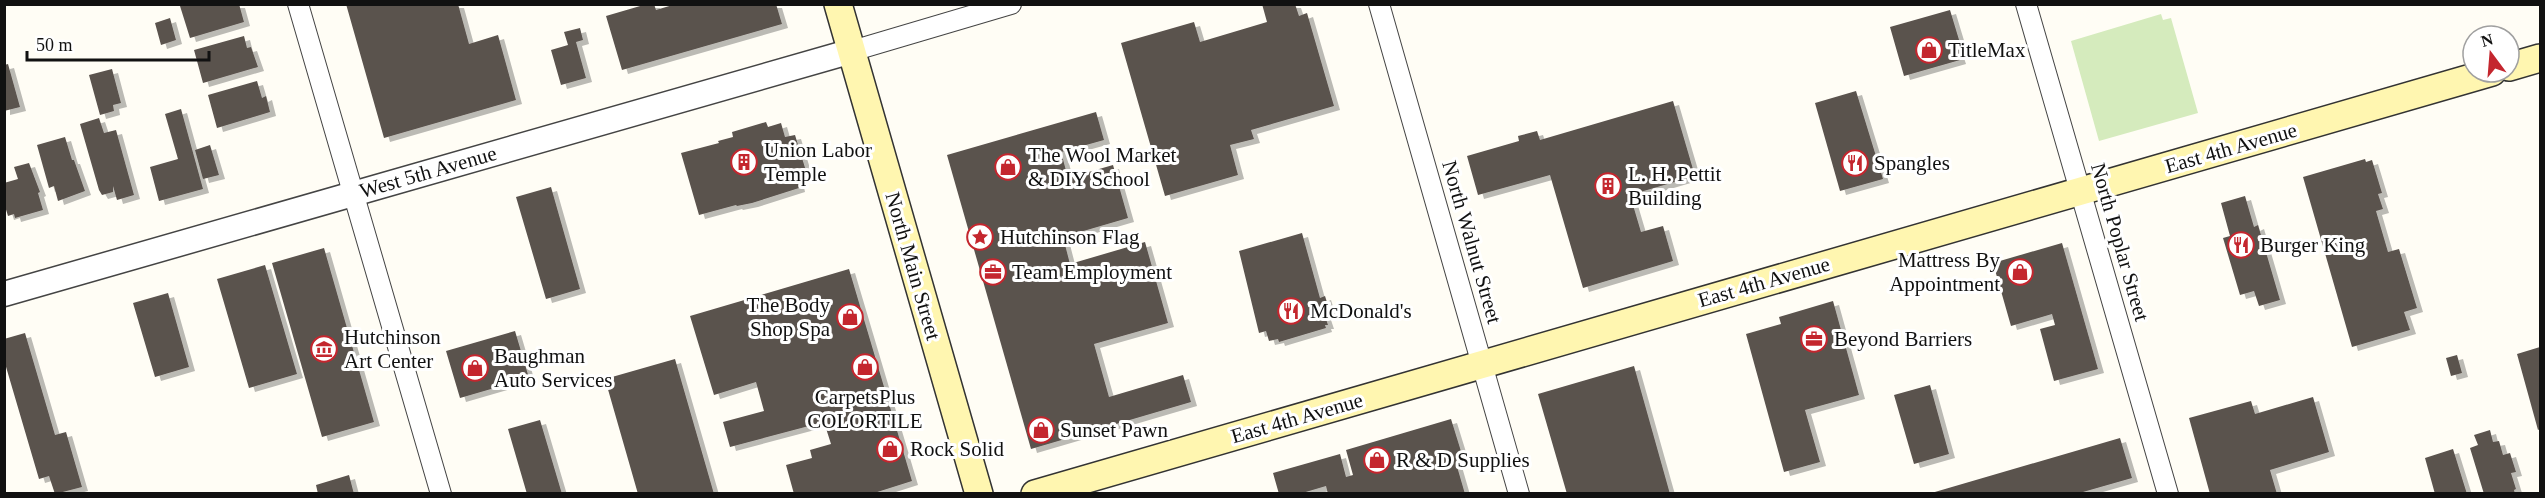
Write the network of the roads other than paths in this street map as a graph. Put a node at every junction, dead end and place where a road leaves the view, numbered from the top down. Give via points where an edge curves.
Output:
1 (298, 4) edge
2 (838, 4) edge
3 (1011, 4) edge
4 (1379, 4) edge
5 (2026, 4) edge
6 (852, 51) junction
7 (2541, 58) edge
8 (2521, 64) edge
9 (2461, 81) edge
10 (2080, 191) junction
11 (354, 193) junction
12 (4, 294) edge
13 (1482, 363) junction
14 (441, 494) edge
15 (979, 494) edge
16 (1035, 494) edge
17 (1519, 494) edge
18 (2168, 494) edge

1 - 11 street
2 - 6 main road, North Main Street
3 - 6 street
4 - 13 street, North Walnut Street
5 - 10 street, North Poplar Street
6 - 11 street, West 5th Avenue
6 - 15 main road, North Main Street
7 - 8 main road
9 - 10 main road, East 4th Avenue
10 - 13 main road, East 4th Avenue
10 - 18 street, North Poplar Street
11 - 12 street, West 5th Avenue
11 - 14 street
13 - 16 main road, East 4th Avenue
13 - 17 street, North Walnut Street

